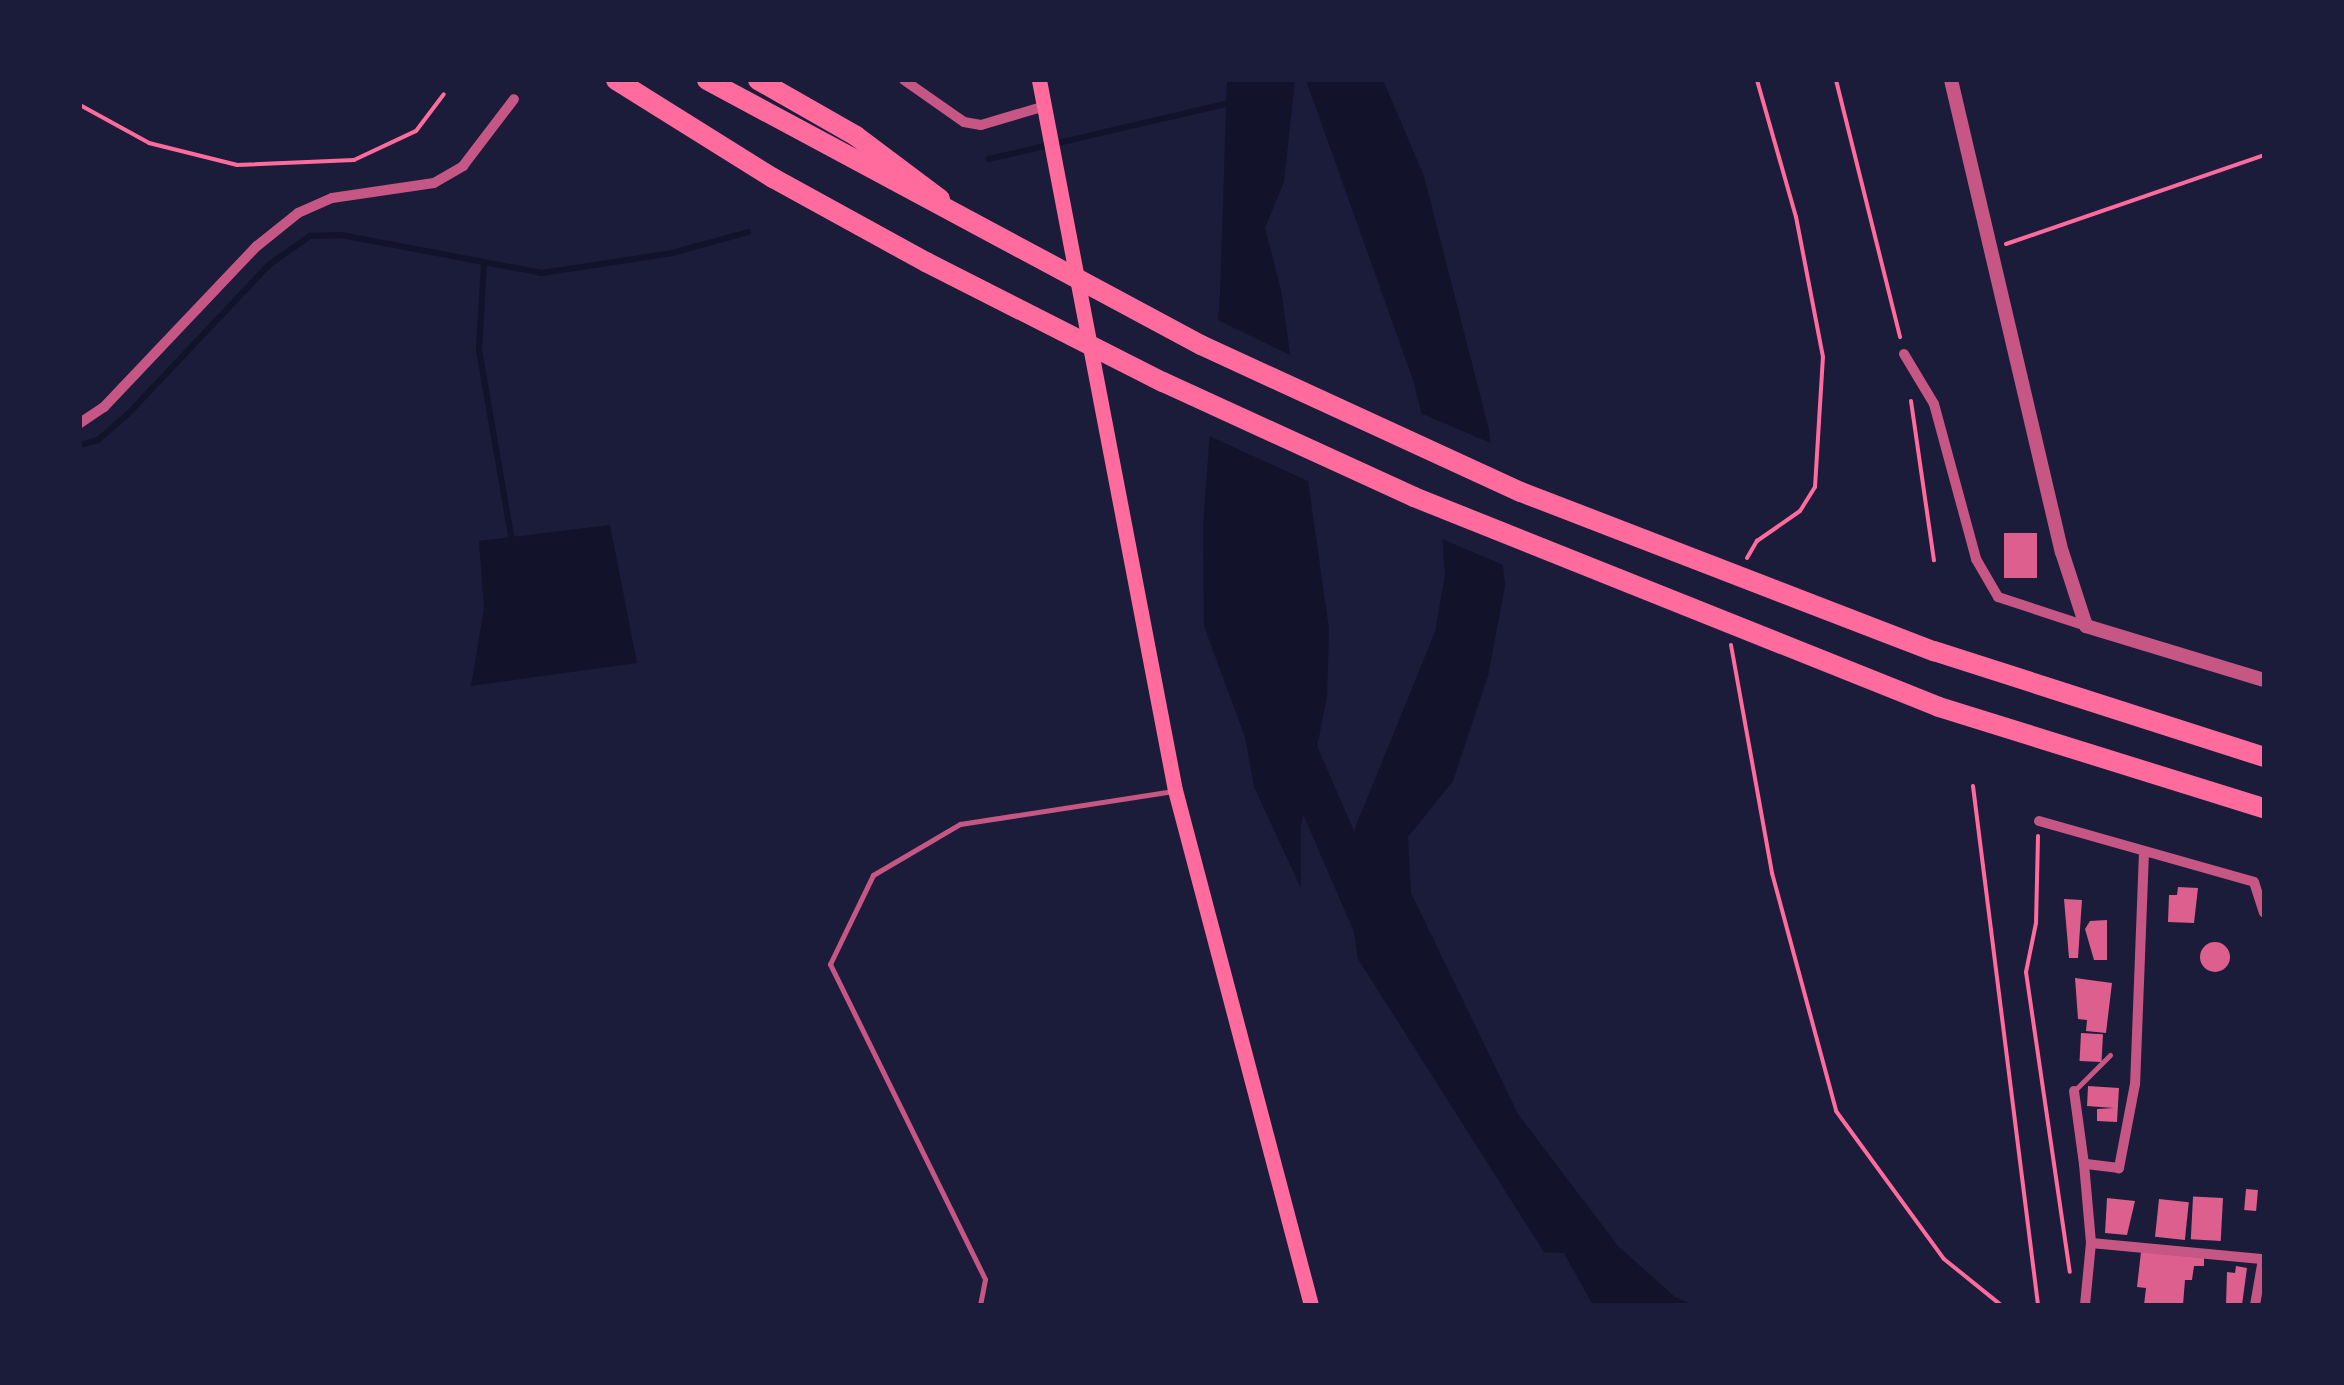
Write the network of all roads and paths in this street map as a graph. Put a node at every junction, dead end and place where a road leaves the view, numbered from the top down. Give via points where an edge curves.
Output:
1 (599, 80) edge
2 (616, 80) edge
3 (707, 80) edge
4 (758, 80) edge
5 (904, 80) edge
6 (1039, 80) edge
7 (1757, 80) edge
8 (1836, 80) edge
9 (1950, 80) edge
10 (444, 94) dead end
11 (514, 99) dead end
12 (80, 105) edge
13 (1045, 106) junction
14 (2264, 154) edge
15 (773, 178) junction
16 (998, 242) junction
17 (1992, 249) junction
18 (1904, 354) joint
19 (1910, 391) dead end
20 (80, 423) edge
21 (1934, 560) dead end
22 (1740, 570) dead end
23 (2086, 626) junction
24 (1730, 638) dead end
25 (2264, 680) edge
26 (2264, 757) edge
27 (1972, 786) dead end
28 (1174, 790) junction
29 (2264, 808) edge
30 (2039, 821) joint
31 (2144, 852) junction
32 (2259, 883) edge
33 (2264, 912) edge
34 (2110, 1056) dead end
35 (2074, 1091) joint
36 (2084, 1164) junction
37 (2091, 1243) junction
38 (2262, 1259) edge
39 (2072, 1286) dead end
40 (980, 1305) edge
41 (1312, 1305) edge
42 (2001, 1305) edge
43 (2038, 1305) edge
44 (2085, 1305) edge
45 (2255, 1305) edge

1 - 15 highway
2 - 15 highway
3 - 16 highway
4 - 16 highway via 856,136
5 - 13 street via 964,122 981,125
6 - 13 main road
7 - 22 path via 1796,217 1820,340 1822,426 1815,487 1800,511 1758,541
8 - 18 path
9 - 17 street
10 - 12 path via 416,131 354,160 237,165 149,143
11 - 20 street via 463,166 434,182 332,198 298,213 104,407
13 - 28 main road
14 - 17 path
15 - 29 highway via 1064,333 1552,556 1939,708
16 - 26 highway via 1371,426 1505,484 1934,651
17 - 23 street via 2062,552
18 - 23 street via 1934,404 1976,559 1998,598
19 - 21 path
23 - 25 street
24 - 42 path via 1772,873 1836,1111 1944,1260
27 - 43 path
28 - 40 lane via 960,824 873,875 830,964 984,1278
28 - 41 main road
30 - 31 street
30 - 39 path via 2036,923 2026,972
31 - 32 street
31 - 36 street via 2135,1084 2120,1168
32 - 33 street
34 - 35 lane
35 - 36 street
36 - 37 street
37 - 38 street
37 - 44 street
38 - 45 street

